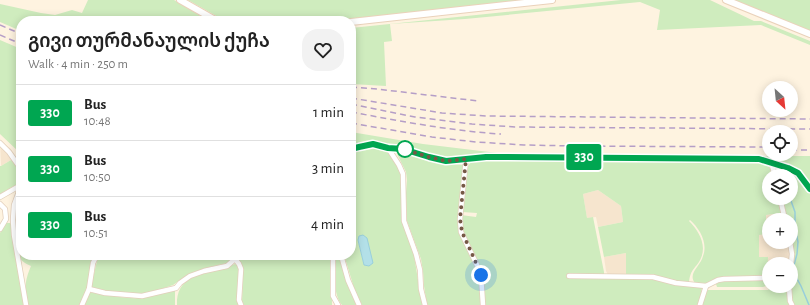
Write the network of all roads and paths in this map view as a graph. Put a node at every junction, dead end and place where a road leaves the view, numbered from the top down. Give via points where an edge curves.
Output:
1 (180, 0) edge
2 (552, 0) edge
3 (726, 0) edge
4 (208, 16) edge
5 (356, 21) edge
6 (810, 34) edge
7 (0, 143) edge
8 (356, 148) edge
9 (388, 148) junction
10 (466, 159) junction
11 (16, 162) edge
12 (771, 162) junction
13 (788, 168) junction
14 (774, 169) edge
15 (782, 169) edge
16 (16, 188) edge
17 (810, 189) edge
18 (0, 196) edge
19 (16, 199) edge
20 (0, 204) edge
21 (0, 230) edge
22 (16, 247) edge
23 (18, 260) edge
24 (95, 260) edge
25 (232, 260) edge
26 (237, 260) edge
27 (333, 260) edge
28 (342, 260) edge
29 (570, 276) dead end
30 (762, 278) edge
31 (706, 286) junction
32 (89, 289) junction
33 (789, 293) edge
34 (26, 305) edge
35 (82, 305) edge
36 (241, 305) edge
37 (338, 305) edge
38 (359, 305) edge
39 (425, 305) edge
40 (482, 305) edge
41 (700, 305) edge
42 (792, 305) edge

1 - 4 main road
2 - 5 main road
3 - 6 main road
7 - 11 street
8 - 9 street via 373,144
9 - 10 street via 403,149 446,161
9 - 39 street via 403,174 404,221 420,270
10 - 12 street via 746,158
10 - 40 street via 460,219 462,232 481,275
12 - 13 street
12 - 14 street
13 - 15 street
13 - 17 street via 798,173
16 - 18 street
19 - 22 street via 13,220
20 - 21 street via 5,209 6,219
23 - 34 street
24 - 32 street
25 - 32 street via 227,266 190,276 176,288 142,296
26 - 36 street via 241,269
27 - 37 street via 333,296
28 - 38 street
29 - 31 street via 653,277 676,283
30 - 31 street via 724,279
31 - 41 street
32 - 35 street
33 - 42 street

